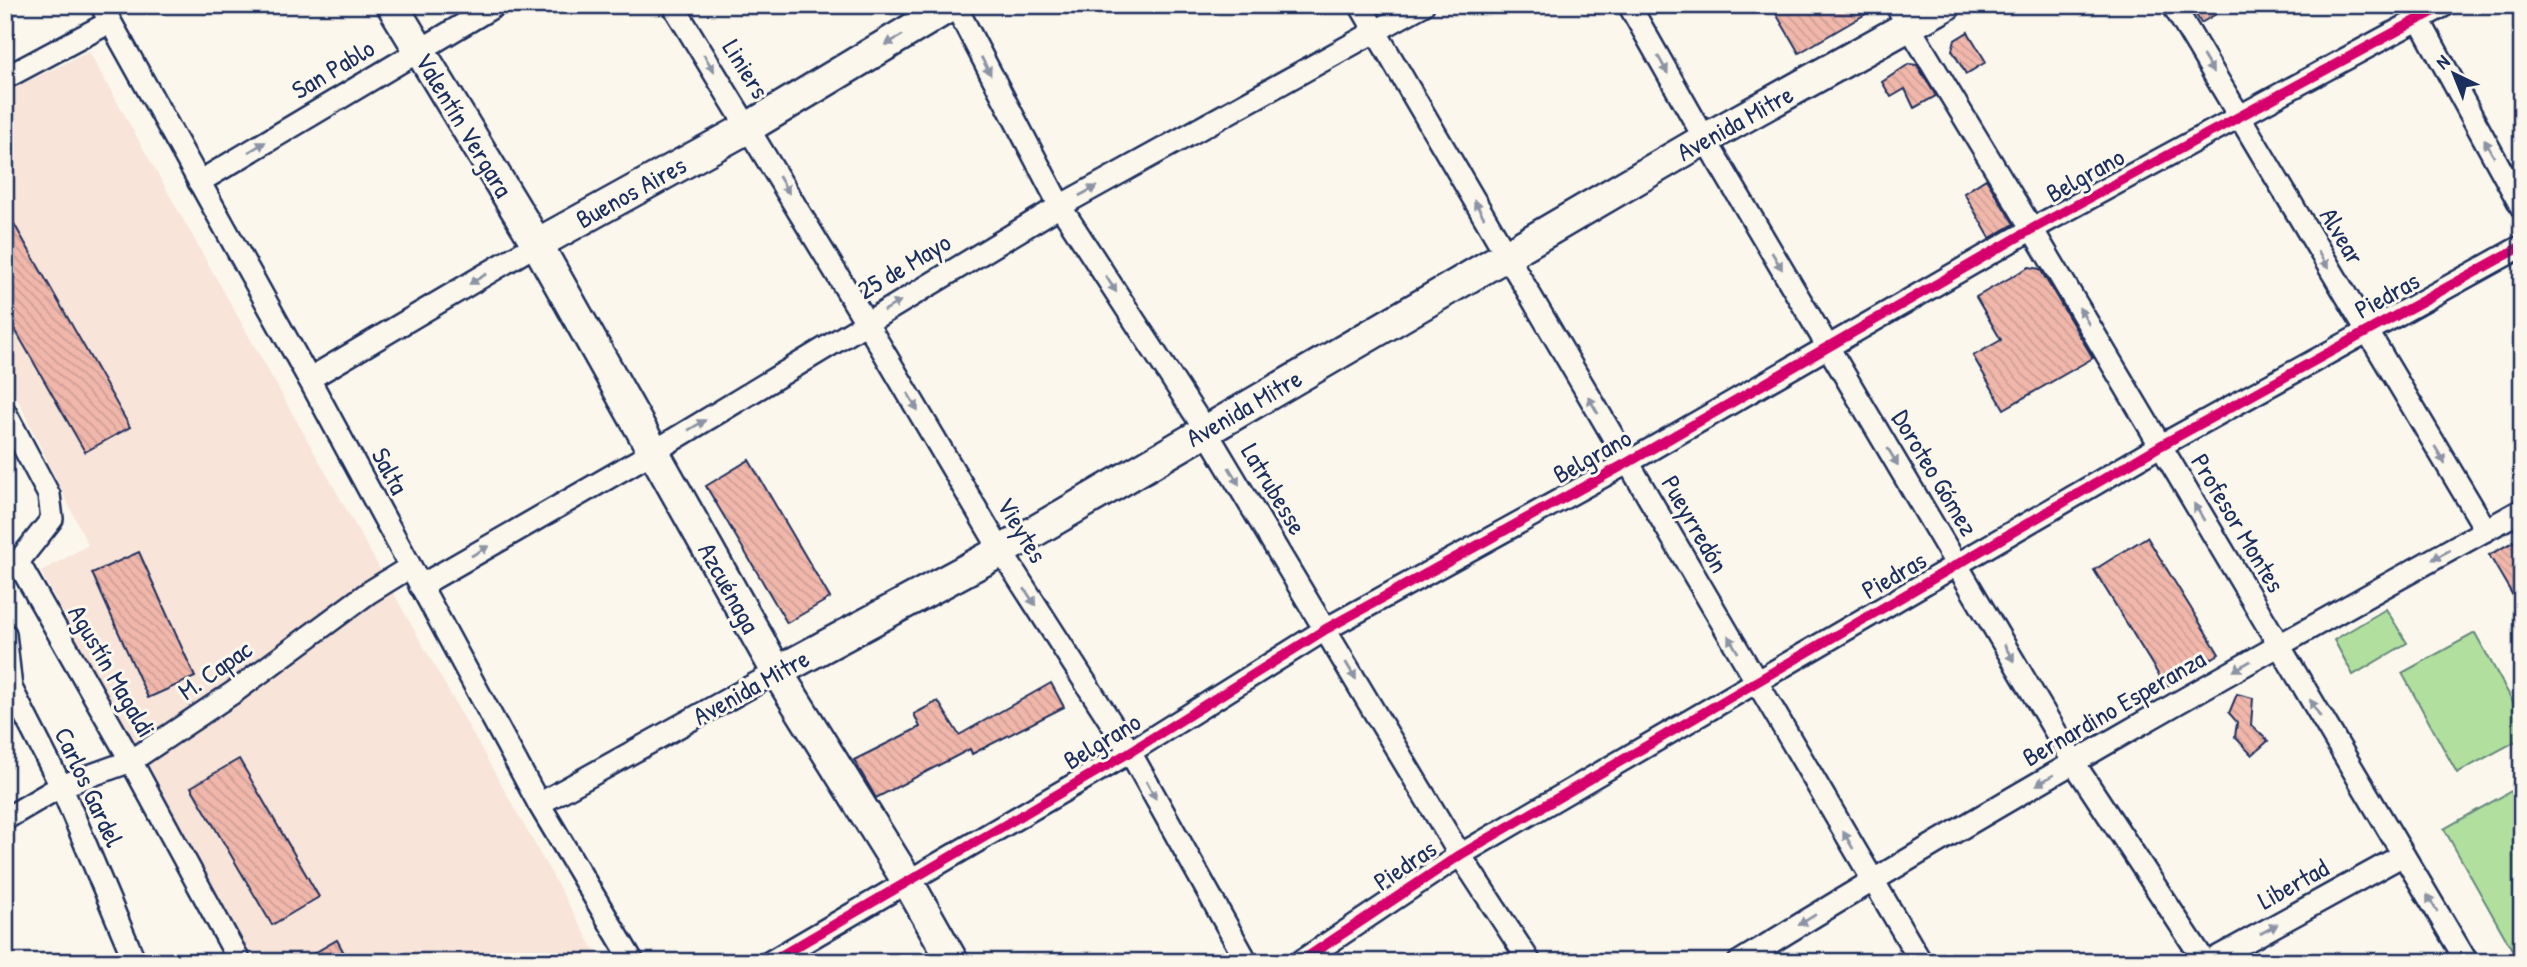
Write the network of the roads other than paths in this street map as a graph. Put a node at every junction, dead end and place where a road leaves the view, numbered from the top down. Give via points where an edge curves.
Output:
1 (391, 5) edge
2 (496, 5) edge
3 (673, 5) edge
4 (954, 5) edge
5 (1360, 5) edge
6 (1423, 5) edge
7 (1629, 5) edge
8 (1946, 5) edge
9 (2173, 5) edge
10 (2445, 5) edge
11 (2415, 13) edge
12 (105, 14) edge
13 (1902, 16) edge
14 (1376, 33) junction
15 (419, 51) junction
16 (5, 78) edge
17 (2239, 116) junction
18 (749, 127) junction
19 (1705, 139) junction
20 (199, 182) junction
21 (1060, 206) junction
22 (2522, 208) edge
23 (2032, 229) junction
24 (537, 244) junction
25 (2522, 246) edge
26 (1506, 256) junction
27 (866, 322) junction
28 (2366, 332) junction
29 (1828, 347) junction
30 (309, 379) junction
31 (5, 412) edge
32 (1206, 431) junction
33 (2160, 446) junction
34 (653, 452) junction
35 (1627, 463) junction
36 (2522, 510) edge
37 (2486, 530) junction
38 (1001, 551) junction
39 (12, 562) edge
40 (1957, 565) junction
41 (410, 567) junction
42 (421, 586) junction
43 (1326, 629) junction
44 (5, 634) edge
45 (2278, 646) junction
46 (777, 673) junction
47 (1755, 683) junction
48 (1129, 752) junction
49 (131, 761) junction
50 (2074, 763) junction
51 (61, 786) junction
52 (539, 804) junction
53 (5, 819) edge
54 (1460, 855) junction
55 (2403, 855) junction
56 (1871, 880) junction
57 (908, 883) junction
58 (135, 962) edge
59 (240, 962) edge
60 (633, 962) edge
61 (770, 962) edge
62 (953, 962) edge
63 (1247, 962) edge
64 (1300, 962) edge
65 (1530, 962) edge
66 (1739, 962) edge
67 (1921, 962) edge
68 (2207, 962) edge
69 (2467, 962) edge

1 - 15 street, Valentín Vergara
2 - 15 street, San Pablo
3 -> 18 street, Liniers
4 -> 18 street, Buenos Aires
4 -> 21 street, Latrubesse
5 - 14 street, Pueyrredón
6 - 14 street, 25 de Mayo
7 -> 19 street, Doroteo Gómez
8 - 13 street, Avenida Mitre
9 -> 17 street, Alvear
10 - 11 street, Belgrano
11 - 17 street, Belgrano
22 -> 11 street
12 - 16 street
12 - 20 street, Salta
13 - 19 street, Avenida Mitre
13 - 23 street, Profesor Montes
21 -> 14 street, 25 de Mayo
26 -> 14 street, Pueyrredón
20 -> 15 street, San Pablo
15 - 24 street, Valentín Vergara
17 - 23 street, Belgrano
17 -> 28 street, Alvear
18 - 24 street, Buenos Aires
18 -> 27 street, Vieytes
19 - 26 street, Avenida Mitre
19 -> 29 street, Doroteo Gómez
20 - 30 street, Salta
27 -> 21 street, 25 de Mayo
21 -> 32 street, Latrubesse
23 - 29 street, Belgrano
33 -> 23 street, Profesor Montes
24 -> 30 street, Buenos Aires
24 - 34 street, Azcuénaga
25 - 28 street, Piedras
26 - 32 street, Avenida Mitre
35 -> 26 street, Pueyrredón
34 -> 27 street, 25 de Mayo
27 -> 38 street, Vieytes
28 - 33 street, Piedras
28 -> 37 street, Alvear
29 - 35 street, Belgrano
29 -> 40 street, Doroteo Gómez
30 - 41 street, Salta
31 - 39 street, Agustín Magaldi via 49,495 52,519
32 - 38 street, Avenida Mitre
32 -> 43 street, Latrubesse
33 - 40 street, Piedras
45 -> 33 street, Profesor Montes
42 -> 34 street, 25 de Mayo
34 - 46 street, Azcuénaga
35 - 43 street, Belgrano
47 -> 35 street, Pueyrredón
36 - 37 street, Bernardino Esperanza
37 -> 45 street, Bernardino Esperanza
38 - 46 street, Avenida Mitre
38 -> 48 street, Vieytes
39 - 49 street, Agustín Magaldi
40 - 47 street, Piedras
40 -> 50 street, Doroteo Gómez
41 - 42 street, Salta
41 - 49 street, M. Capac
42 - 52 street, Salta
43 - 48 street, Belgrano
43 -> 54 street, Latrubesse
44 - 51 street, Carlos Gardel via 11,688
45 -> 50 street, Bernardino Esperanza
55 -> 45 street, Profesor Montes
46 - 52 street, Avenida Mitre
46 - 57 street, Azcuénaga
47 - 54 street, Piedras
56 -> 47 street, Pueyrredón
48 - 57 street, Belgrano
48 -> 63 street, Vieytes
49 - 51 street, M. Capac
49 - 59 street, Agustín Magaldi
50 -> 56 street, Bernardino Esperanza
50 - 68 street, Doroteo Gómez
51 - 53 street, M. Capac
51 - 58 street, Carlos Gardel
52 - 60 street, Salta
54 - 64 street, Piedras
54 - 65 street, Latrubesse
68 -> 55 street, Libertad
69 -> 55 street, Profesor Montes
56 -> 66 street, Bernardino Esperanza
56 - 67 street, Pueyrredón
57 - 61 street, Belgrano
57 - 62 street, Azcuénaga

